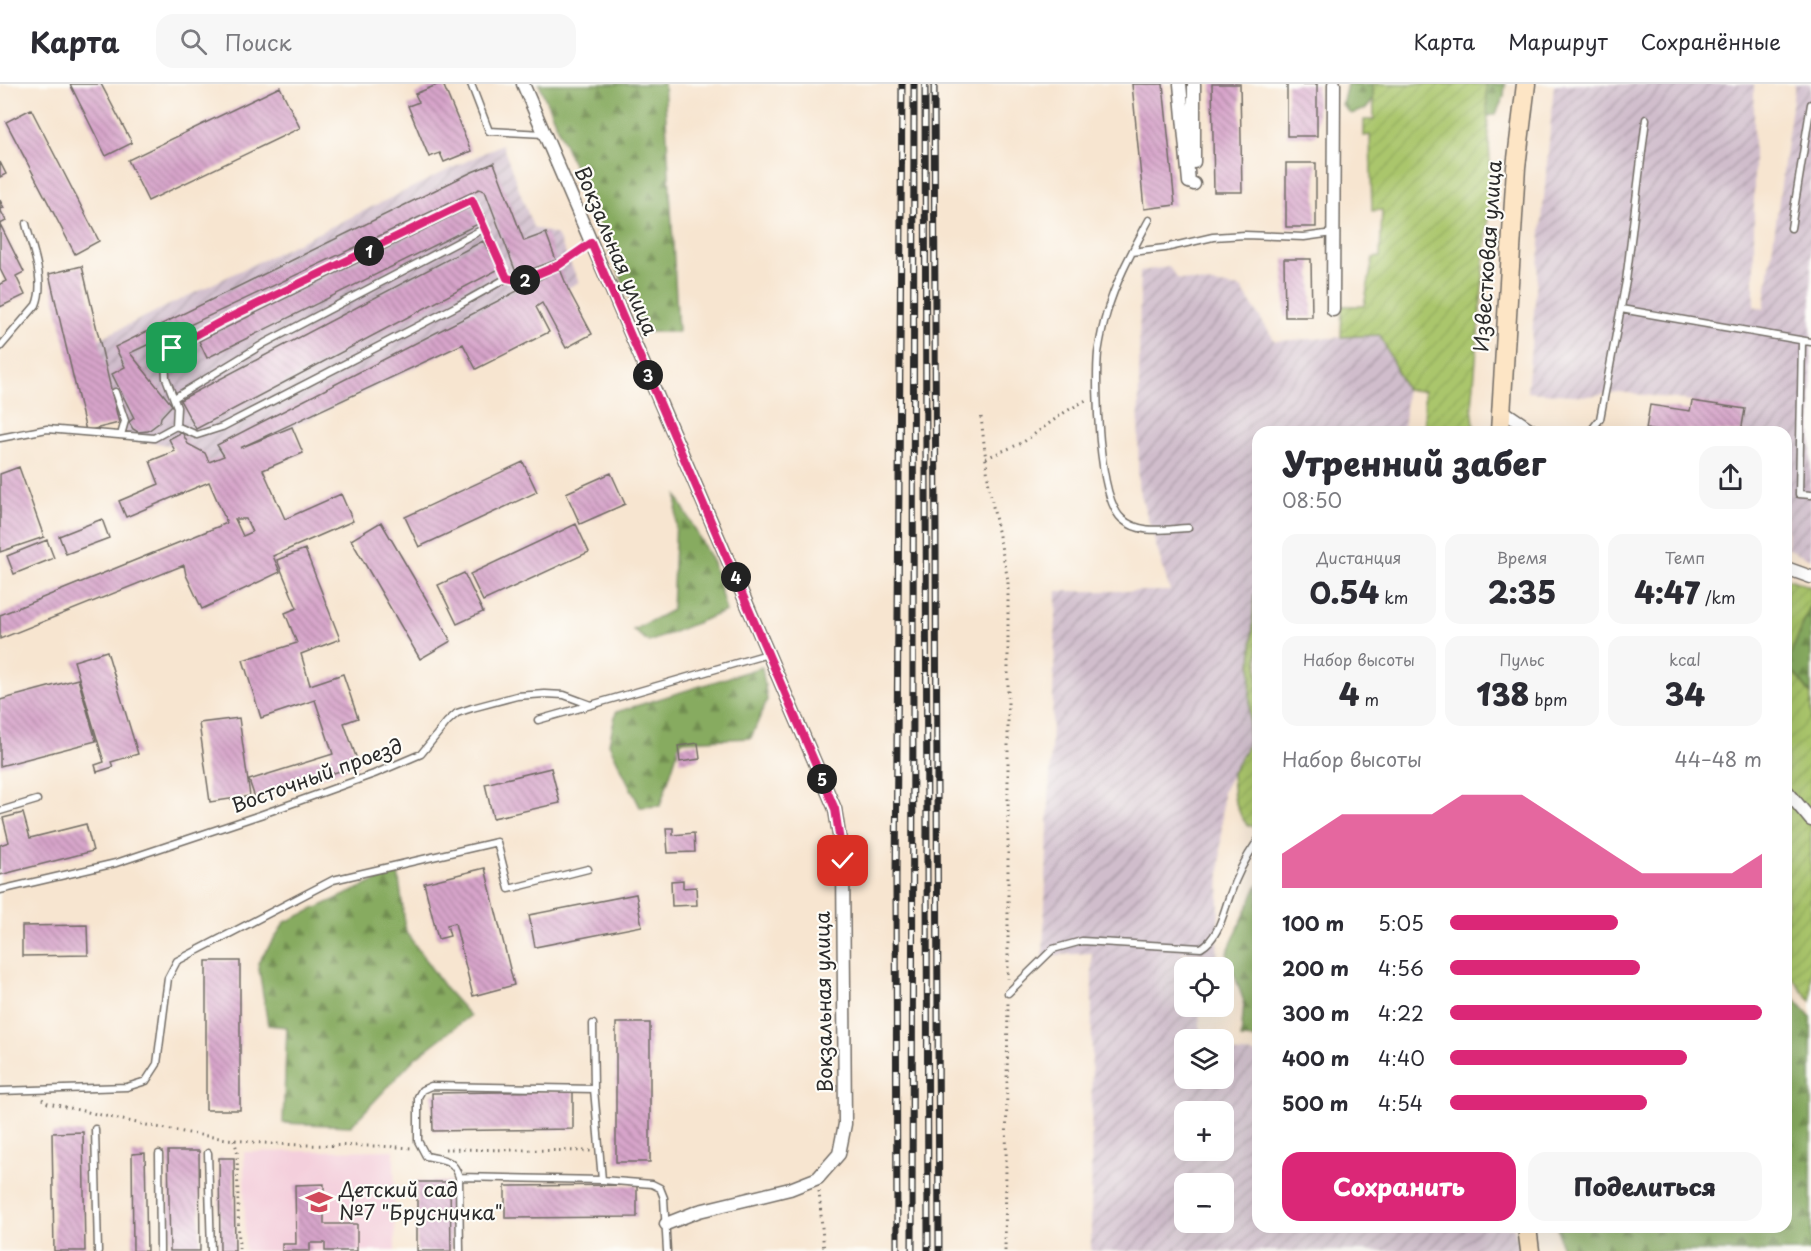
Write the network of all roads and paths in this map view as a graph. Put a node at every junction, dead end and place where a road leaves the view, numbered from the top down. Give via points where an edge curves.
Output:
1 (471, 84) edge
2 (522, 84) edge
3 (1180, 84) edge
4 (1194, 84) edge
5 (1334, 84) edge
6 (1526, 84) edge
7 (1811, 104) edge
8 (1646, 119) dead end
9 (544, 134) junction
10 (1149, 220) dead end
11 (26, 224) dead end
12 (485, 228) junction
13 (1791, 228) dead end
14 (1333, 233) junction
15 (591, 243) junction
16 (1132, 252) junction
17 (507, 278) junction
18 (1621, 309) junction
19 (1333, 310) dead end
20 (1802, 341) junction
21 (1811, 342) edge
22 (0, 347) edge
23 (116, 392) dead end
24 (1097, 393) junction
25 (174, 398) junction
26 (1500, 409) junction
27 (981, 417) dead end
28 (176, 426) junction
29 (1500, 426) edge
30 (1525, 426) edge
31 (1595, 426) edge
32 (121, 435) junction
33 (0, 438) edge
34 (986, 458) junction
35 (1811, 495) edge
36 (1188, 528) dead end
37 (1792, 570) edge
38 (1811, 576) edge
39 (769, 654) junction
40 (591, 705) junction
41 (538, 720) dead end
42 (1792, 797) edge
43 (37, 800) dead end
44 (0, 811) edge
45 (1811, 820) edge
46 (1252, 849) edge
47 (588, 869) dead end
48 (0, 890) edge
49 (1008, 993) junction
50 (593, 1024) dead end
51 (594, 1089) junction
52 (31, 1090) junction
53 (0, 1091) edge
54 (95, 1129) dead end
55 (234, 1140) junction
56 (421, 1149) junction
57 (598, 1151) junction
58 (208, 1153) dead end
59 (159, 1154) dead end
60 (459, 1177) junction
61 (818, 1178) junction
62 (602, 1180) junction
63 (666, 1224) junction
64 (1528, 1233) edge
65 (98, 1251) edge
66 (160, 1251) edge
67 (211, 1251) edge
68 (239, 1251) edge
69 (460, 1251) edge
70 (667, 1251) edge
71 (824, 1251) edge
72 (1005, 1251) edge
73 (1530, 1251) edge

1 - 9 lane via 489,131
2 - 9 street, Вокзальная улица
3 - 4 street via 1189,182 1194,184
5 - 14 street
6 - 26 main road, Известковая улица via 1516,168
7 - 13 lane
8 - 18 lane
9 - 15 street, Вокзальная улица
10 - 16 lane
11 - 22 lane via 37,268 39,298
12 - 17 lane
12 - 25 lane via 265,343
12 - 25 lane via 472,200 181,342 165,359 166,378
14 - 16 lane via 1304,237 1213,237
14 - 19 street
15 - 17 lane via 559,265 521,281
15 - 39 street, Вокзальная улица
16 - 24 lane via 1106,314 1098,353
17 - 28 lane via 222,427 197,435
18 - 20 lane
18 - 31 lane via 1600,419
20 - 21 lane
20 - 35 lane via 1799,494
23 - 32 lane via 125,421
24 - 34 path via 1022,443
24 - 36 lane via 1101,457 1109,496 1121,519 1146,530
25 - 28 lane
26 - 29 main road, Известковая улица
26 - 30 street
27 - 34 path
28 - 32 lane via 154,438
32 - 33 lane via 47,429
34 - 49 path via 1008,580
37 - 38 street
39 - 40 lane
39 - 61 street, Вокзальная улица via 835,809 843,861 845,1124 839,1154
40 - 41 lane
40 - 48 lane, Восточный проезд via 564,695 545,694 517,696 465,710 447,722 421,754 374,774 117,863
42 - 45 street
43 - 44 lane
46 - 49 lane via 1225,915 1208,944 1201,948 1082,941 1053,949
47 - 52 lane via 510,889 497,842 333,880 177,961 168,978 157,1064 146,1081 128,1087
49 - 72 path
50 - 51 lane
51 - 56 lane via 431,1086 418,1097
51 - 57 lane
52 - 53 lane
52 - 55 path via 48,1103
54 - 65 lane
55 - 56 path
55 - 68 path
56 - 57 path
56 - 60 lane via 426,1155 449,1161
57 - 62 lane
58 - 67 lane
59 - 66 lane
60 - 62 lane
60 - 69 lane
61 - 63 street, Вокзальная улица via 790,1189 699,1210
61 - 71 path
62 - 63 lane via 660,1188
63 - 70 lane
64 - 73 main road

